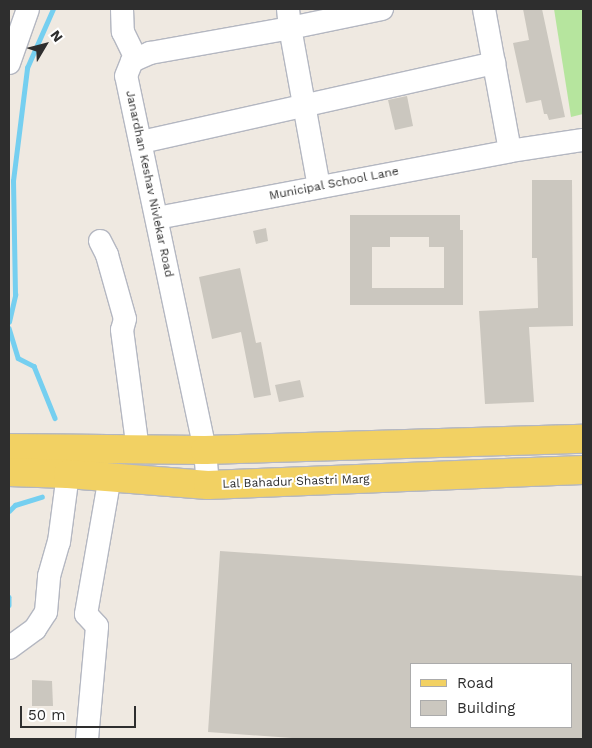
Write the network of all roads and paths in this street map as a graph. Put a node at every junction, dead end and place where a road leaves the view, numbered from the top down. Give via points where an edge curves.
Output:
1 (28, 9) edge
2 (122, 9) edge
3 (382, 9) edge
4 (484, 9) edge
5 (289, 18) edge
6 (136, 59) junction
7 (9, 63) edge
8 (494, 63) junction
9 (305, 105) junction
10 (583, 140) edge
11 (141, 142) junction
12 (510, 150) junction
13 (319, 187) junction
14 (157, 218) junction
15 (100, 241) dead end
16 (570, 439) edge
17 (9, 448) edge
18 (138, 450) junction
19 (205, 450) junction
20 (571, 471) edge
21 (9, 472) edge
22 (68, 474) junction
23 (110, 478) junction
24 (208, 485) junction
25 (9, 648) edge
26 (87, 739) edge

1 - 7 street
2 - 6 street via 123,32
3 - 5 street
4 - 8 street
5 - 6 street
5 - 9 street
6 - 11 street, Janardhan Keshav Nivlekar Road via 126,76
8 - 9 street
8 - 12 street
9 - 11 street
9 - 13 street
10 - 12 street, Municipal School Lane
11 - 14 street, Janardhan Keshav Nivlekar Road
12 - 13 street, Municipal School Lane
13 - 14 street, Municipal School Lane
14 - 19 street, Janardhan Keshav Nivlekar Road
15 - 18 street via 125,319 122,330
16 - 19 main road
16 - 20 main road
17 - 18 main road
18 - 19 main road
19 - 24 street, Janardhan Keshav Nivlekar Road
20 - 24 main road, Lal Bahadur Shastri Marg
21 - 22 main road, Lal Bahadur Shastri Marg
22 - 23 main road, Lal Bahadur Shastri Marg
22 - 25 street via 58,542 49,576 46,612 35,629
23 - 24 main road, Lal Bahadur Shastri Marg
23 - 26 street via 86,614 97,626

